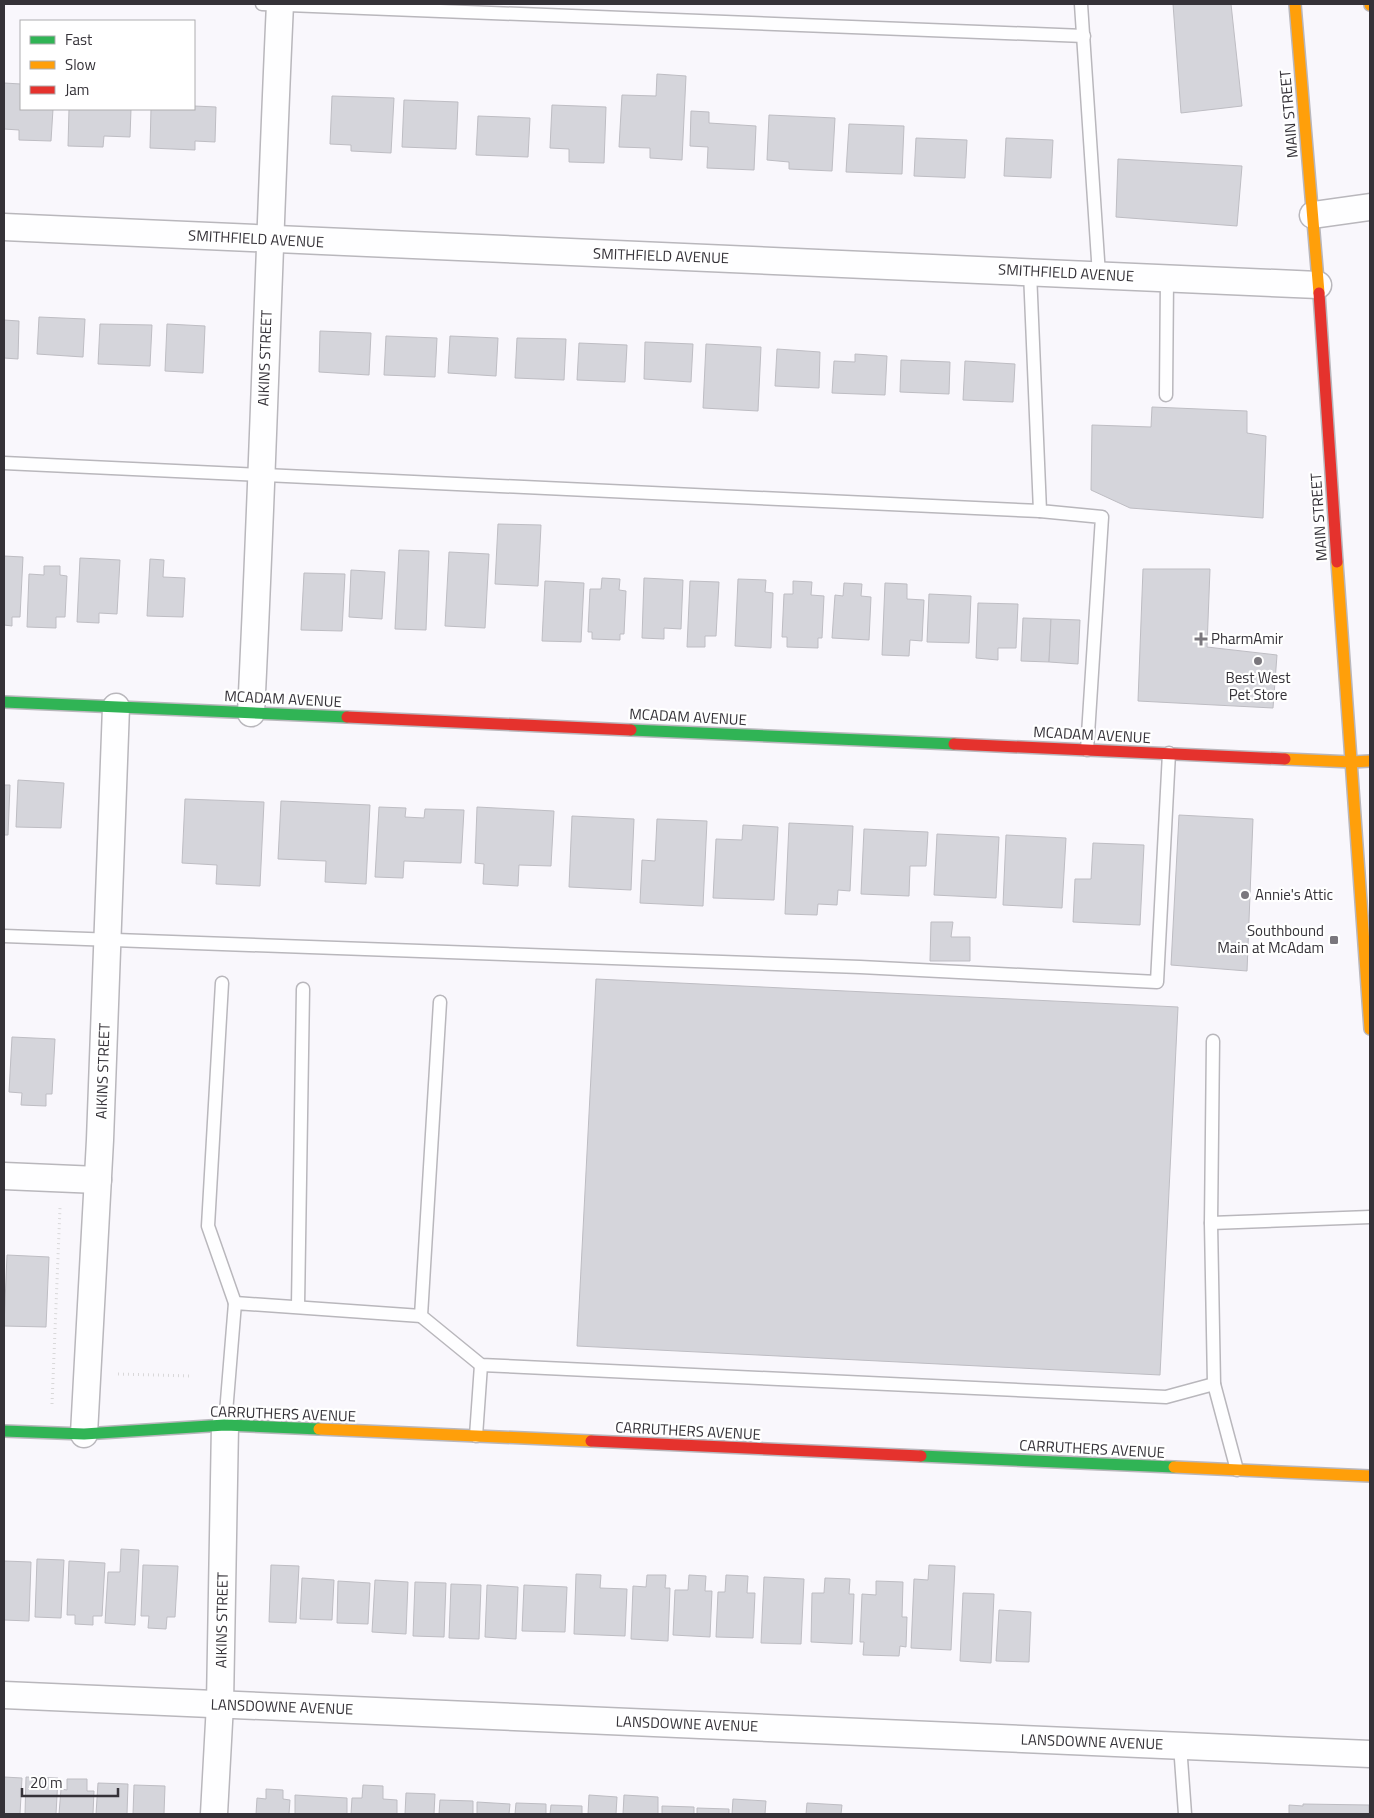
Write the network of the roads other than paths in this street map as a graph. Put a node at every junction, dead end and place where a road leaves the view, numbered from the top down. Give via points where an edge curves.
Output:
1 (262, 4) edge
2 (280, 4) edge
3 (1082, 4) edge
4 (1295, 4) edge
5 (1084, 36) junction
6 (1370, 207) edge
7 (1313, 216) junction
8 (4, 227) edge
9 (269, 239) junction
10 (1030, 272) junction
11 (1099, 275) junction
12 (1167, 278) junction
13 (1318, 285) junction
14 (1166, 395) dead end
15 (4, 463) edge
16 (262, 475) junction
17 (1040, 511) junction
18 (4, 702) edge
19 (116, 707) junction
20 (251, 713) junction
21 (1087, 750) junction
22 (1169, 753) junction
23 (1370, 761) edge
24 (1352, 762) junction
25 (4, 936) edge
26 (108, 940) junction
27 (222, 983) dead end
28 (303, 989) dead end
29 (440, 1002) dead end
30 (1370, 1029) edge
31 (1213, 1040) dead end
32 (4, 1176) edge
33 (98, 1180) junction
34 (1370, 1218) edge
35 (1212, 1223) junction
36 (235, 1303) junction
37 (298, 1306) junction
38 (421, 1316) junction
39 (481, 1365) junction
40 (1214, 1384) junction
41 (225, 1425) junction
42 (4, 1431) edge
43 (84, 1434) junction
44 (476, 1436) junction
45 (1238, 1470) junction
46 (1370, 1476) edge
47 (4, 1695) edge
48 (220, 1704) junction
49 (1180, 1746) junction
50 (1370, 1754) edge
51 (214, 1814) edge
52 (1185, 1814) edge

1 - 2 lane
2 - 5 lane
2 - 9 street, AIKINS STREET
3 - 5 lane
4 - 7 street, MAIN STREET
5 - 11 lane
6 - 7 street
7 - 13 street, MAIN STREET
8 - 9 street, SMITHFIELD AVENUE
9 - 10 street, SMITHFIELD AVENUE
9 - 16 street, AIKINS STREET
10 - 11 street, SMITHFIELD AVENUE
10 - 17 lane
11 - 12 street, SMITHFIELD AVENUE
12 - 13 street, SMITHFIELD AVENUE
12 - 14 lane
13 - 24 street, MAIN STREET
15 - 16 lane
16 - 17 lane
16 - 20 street, AIKINS STREET
17 - 21 lane via 1102,517
18 - 19 street, MCADAM AVENUE
19 - 20 street, MCADAM AVENUE
19 - 26 street, AIKINS STREET
20 - 21 street, MCADAM AVENUE
21 - 22 street, MCADAM AVENUE
22 - 24 street, MCADAM AVENUE
22 - 26 lane via 1157,982 860,967
23 - 24 street, MCADAM AVENUE
24 - 30 street, MAIN STREET
25 - 26 lane
26 - 33 street, AIKINS STREET
27 - 36 lane via 208,1226
28 - 37 lane
29 - 38 lane
31 - 35 lane
32 - 33 street
33 - 43 street, AIKINS STREET
34 - 35 lane
35 - 40 lane
36 - 37 lane
36 - 41 lane
37 - 38 lane
38 - 39 lane
39 - 40 lane via 1166,1397
39 - 44 lane
40 - 45 lane
41 - 43 street, CARRUTHERS AVENUE
41 - 44 street, CARRUTHERS AVENUE
41 - 48 street, AIKINS STREET
42 - 43 street, CARRUTHERS AVENUE
44 - 45 street, CARRUTHERS AVENUE
45 - 46 street, CARRUTHERS AVENUE
47 - 48 street, LANSDOWNE AVENUE
48 - 49 street, LANSDOWNE AVENUE
48 - 51 street, AIKINS STREET
49 - 50 street, LANSDOWNE AVENUE
49 - 52 lane

